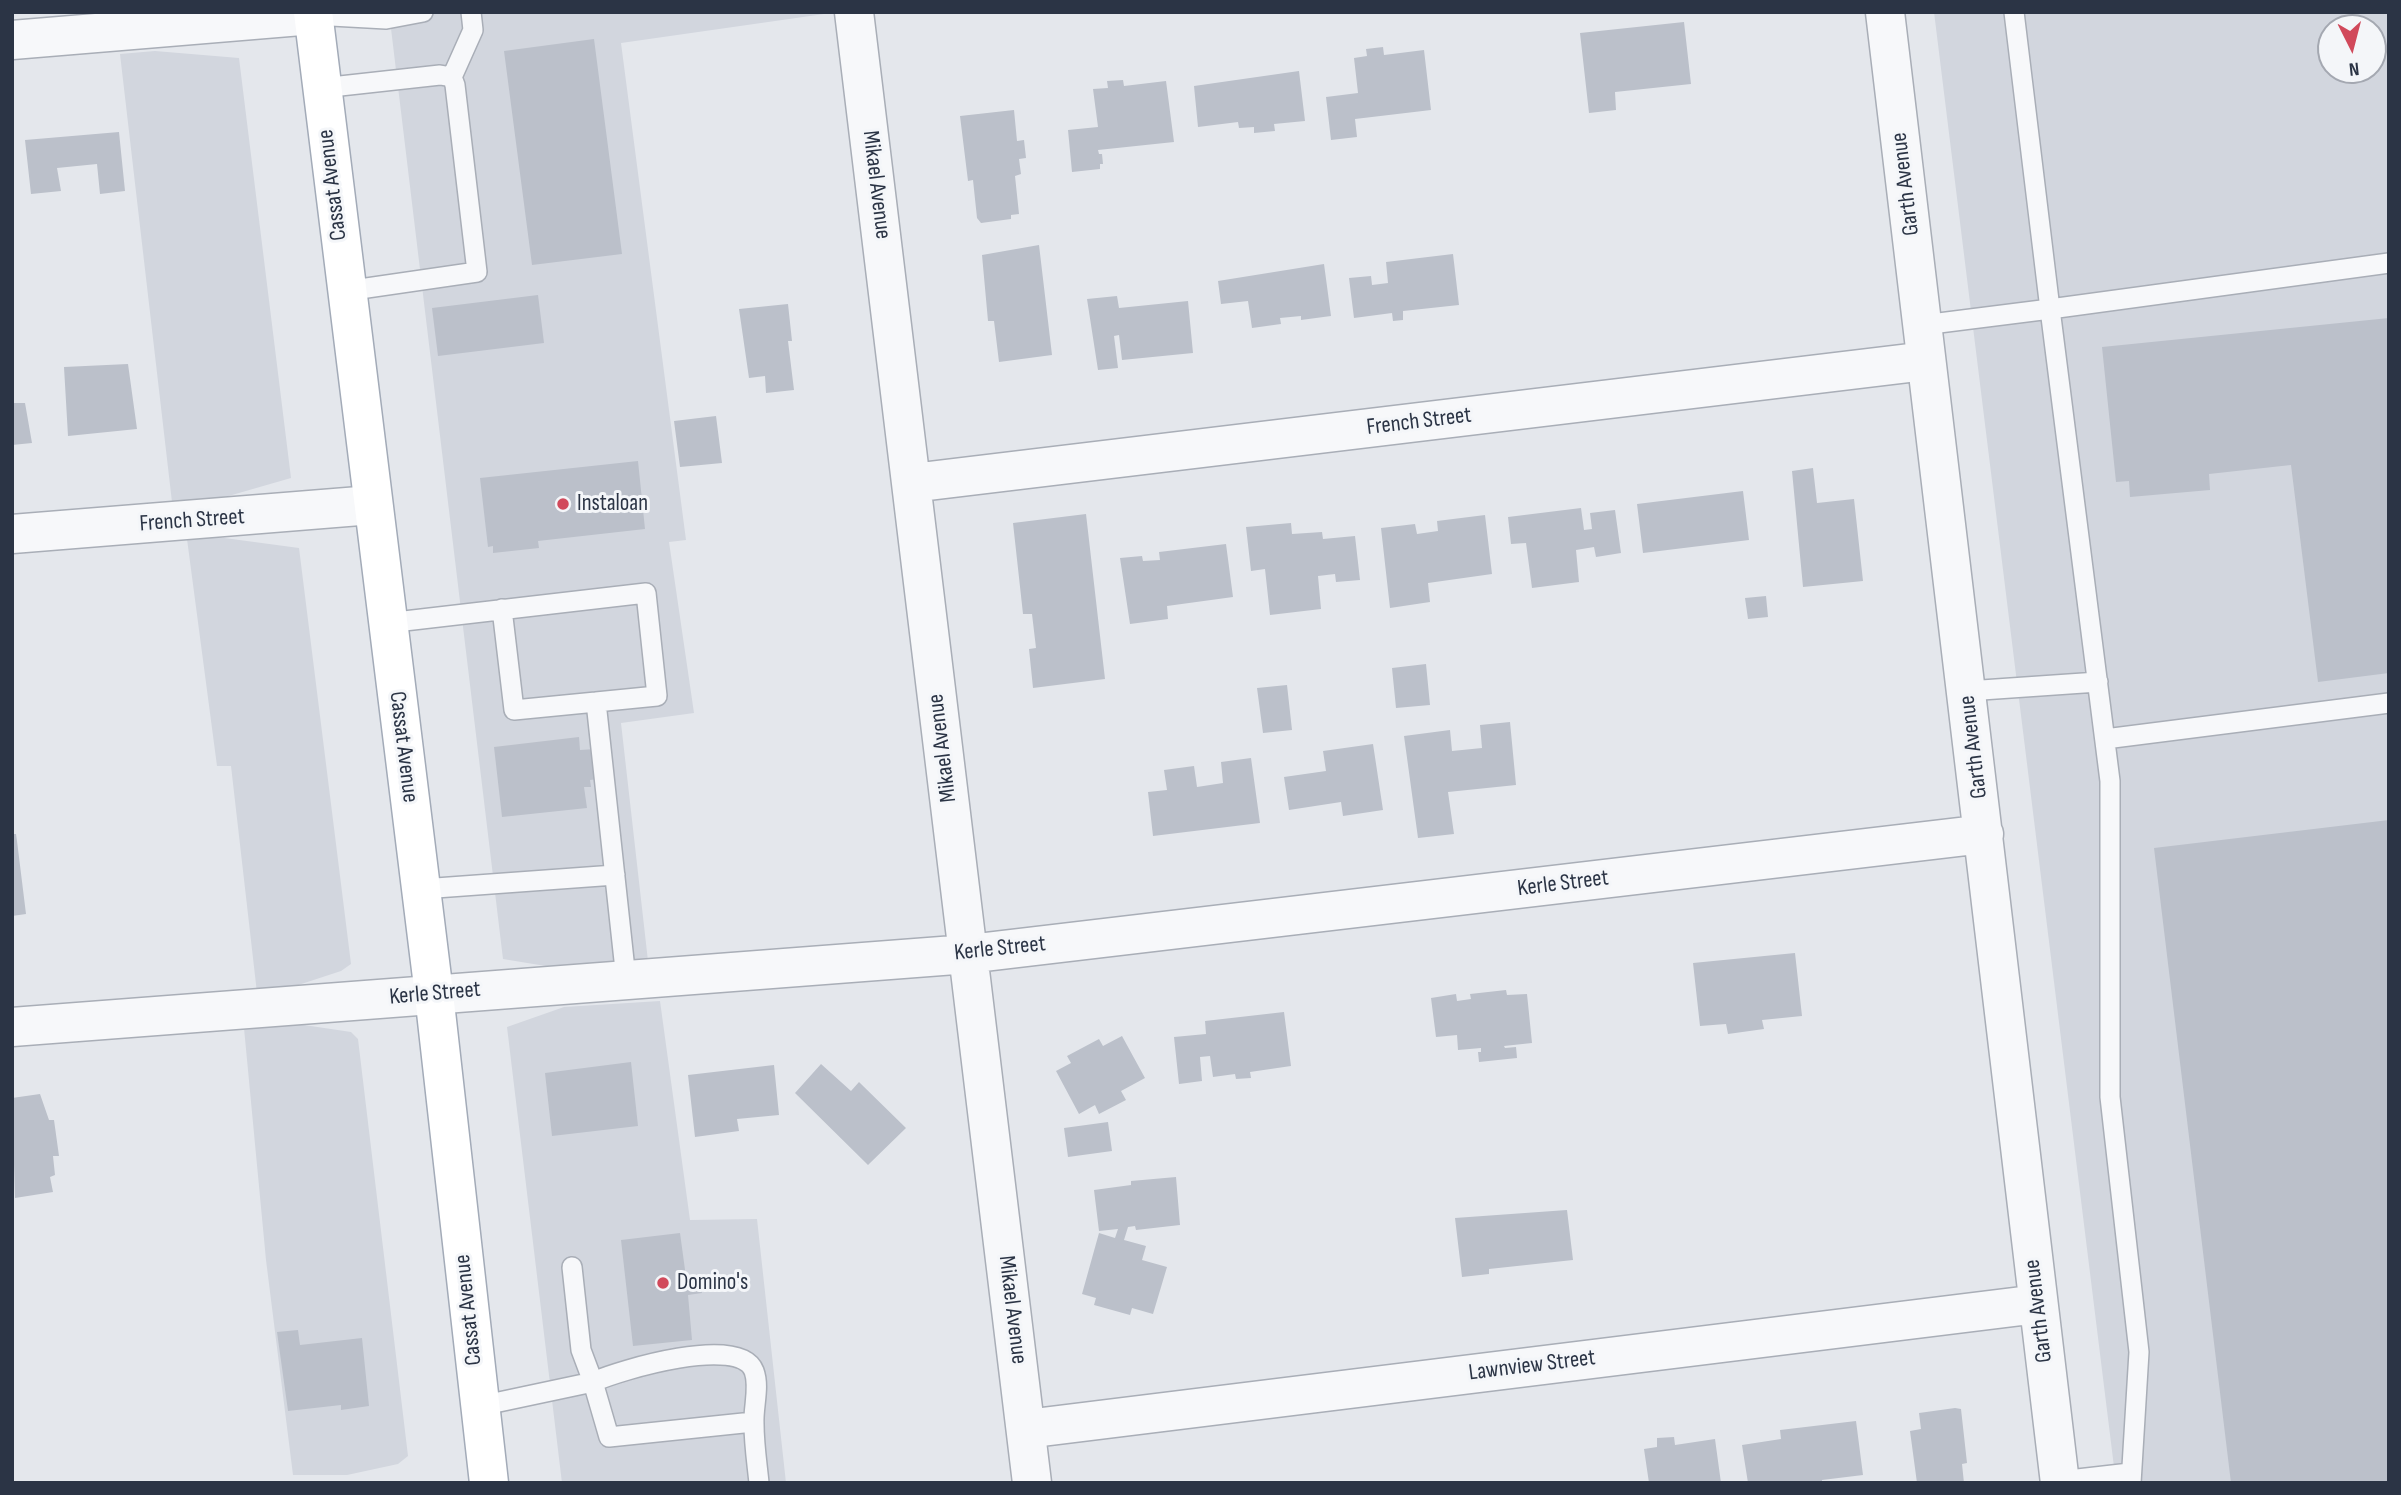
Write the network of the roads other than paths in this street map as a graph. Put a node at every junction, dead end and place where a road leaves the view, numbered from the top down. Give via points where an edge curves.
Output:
1 (423, 12) edge
2 (471, 12) edge
3 (854, 12) edge
4 (1885, 12) edge
5 (2014, 12) edge
6 (313, 14) edge
7 (53, 24) edge
8 (12, 40) edge
9 (452, 77) junction
10 (322, 88) junction
11 (2389, 263) edge
12 (346, 291) junction
13 (2050, 309) junction
14 (1925, 343) junction
15 (912, 483) junction
16 (372, 505) junction
17 (12, 534) edge
18 (502, 609) junction
19 (387, 623) junction
20 (2098, 682) junction
21 (1967, 691) junction
22 (596, 702) junction
23 (2389, 703) edge
24 (2105, 739) junction
25 (1984, 834) junction
26 (615, 875) junction
27 (422, 889) junction
28 (968, 954) junction
29 (626, 979) junction
30 (434, 993) junction
31 (12, 1027) edge
32 (572, 1267) dead end
33 (2038, 1304) junction
34 (593, 1382) junction
35 (480, 1406) junction
36 (753, 1422) junction
37 (1026, 1429) junction
38 (2130, 1478) edge
39 (2060, 1482) edge
40 (489, 1483) edge
41 (759, 1483) edge
42 (1032, 1483) edge

1 - 6 lane via 386,19
2 - 9 lane via 472,30
3 - 15 street, Mikael Avenue
4 - 14 street, Garth Avenue
5 - 13 lane
6 - 7 street
6 - 10 main road, Cassat Avenue
7 - 8 street
9 - 10 lane
9 - 12 lane via 477,272
10 - 12 main road, Cassat Avenue
11 - 13 lane
12 - 16 main road, Cassat Avenue
13 - 14 lane
13 - 20 lane
14 - 15 street, French Street
14 - 21 street, Garth Avenue
15 - 28 street, Mikael Avenue
16 - 17 street, French Street
16 - 19 main road, Cassat Avenue
18 - 19 lane
18 - 22 lane via 514,710
18 - 22 lane via 646,593 657,696
19 - 27 main road, Cassat Avenue
20 - 21 lane
20 - 24 lane
21 - 25 street, Garth Avenue
22 - 26 lane
23 - 24 lane
24 - 38 lane via 2110,781 2110,1097 2139,1352
25 - 28 street, Kerle Street
25 - 33 street, Garth Avenue
26 - 27 lane
26 - 29 lane
27 - 30 main road, Cassat Avenue
28 - 29 street, Kerle Street
28 - 37 street, Mikael Avenue
29 - 30 street, Kerle Street
30 - 31 street, Kerle Street
30 - 35 main road, Cassat Avenue
32 - 34 lane via 581,1350
33 - 37 street, Lawnview Street
33 - 39 street, Garth Avenue
34 - 35 lane
34 - 36 lane via 609,1437
34 - 36 lane via 661,1360 733,1355 750,1363 755,1373
35 - 40 main road, Cassat Avenue
36 - 41 lane
37 - 42 street, Mikael Avenue
38 - 39 lane

